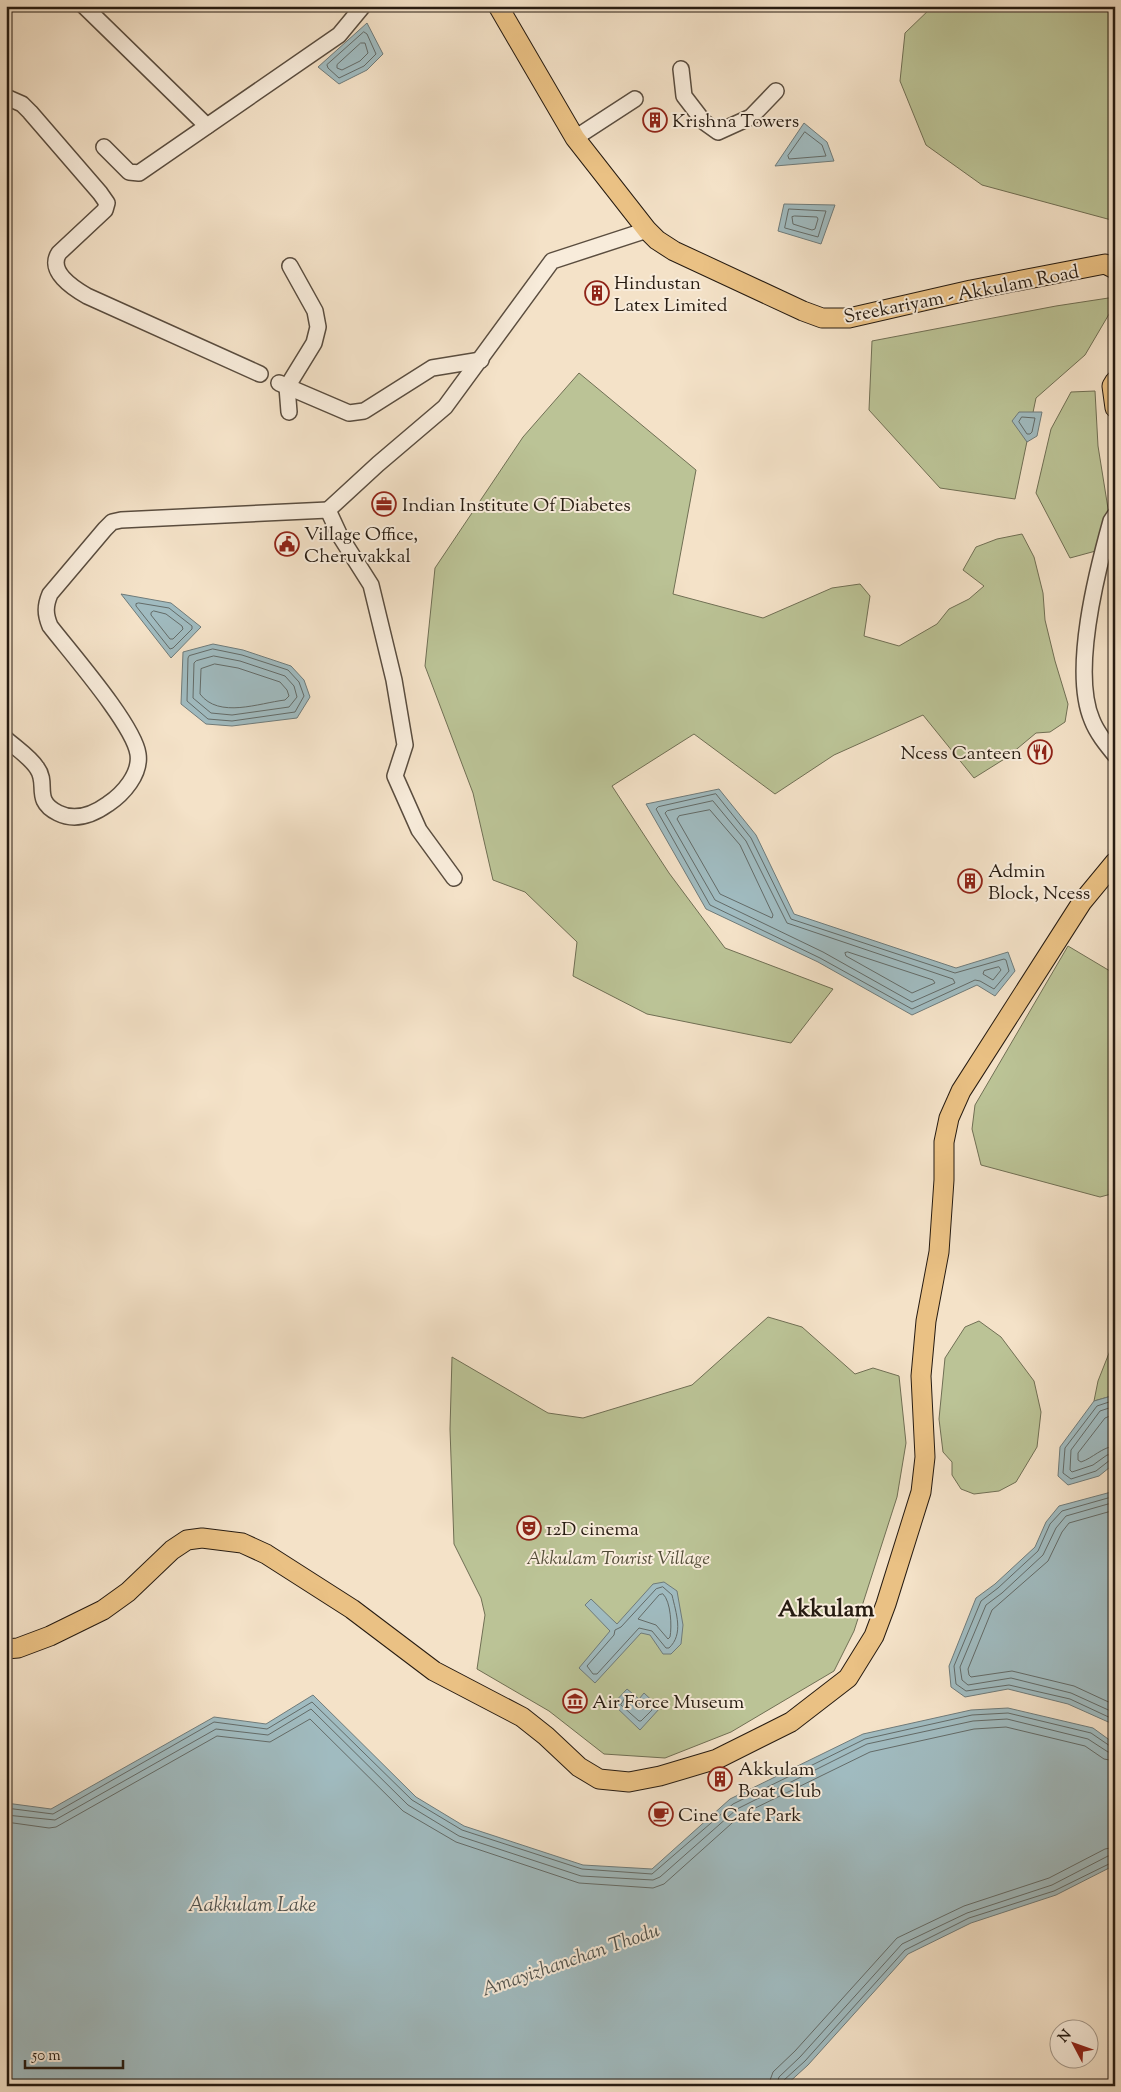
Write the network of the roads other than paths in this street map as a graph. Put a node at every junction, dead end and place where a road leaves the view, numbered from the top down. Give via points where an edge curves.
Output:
1 (84, 6) edge
2 (364, 6) edge
3 (498, 6) edge
4 (682, 69) dead end
5 (776, 91) dead end
6 (6, 96) edge
7 (635, 99) dead end
8 (207, 126) junction
9 (575, 138) junction
10 (104, 147) dead end
11 (647, 230) junction
12 (290, 266) dead end
13 (1115, 268) edge
14 (480, 360) junction
15 (260, 374) dead end
16 (1115, 381) edge
17 (283, 385) junction
18 (1115, 408) edge
19 (289, 412) dead end
20 (328, 510) junction
21 (1115, 514) edge
22 (6, 740) edge
23 (1115, 755) edge
24 (1115, 862) edge
25 (454, 878) dead end
26 (6, 1649) edge

1 - 8 street
2 - 8 street via 339,35
3 - 9 main road, Sreekariyam - Akkulam Road
4 - 5 street via 684,96 704,122 718,132 751,117
6 - 15 street via 30,112 107,203 105,210 55,260 56,267 72,287
7 - 9 street
8 - 10 street via 135,174 122,166
9 - 11 main road, Sreekariyam - Akkulam Road
11 - 13 main road, Sreekariyam - Akkulam Road via 674,251 822,318 849,318 1105,264
11 - 14 street via 552,261
12 - 17 street via 315,311 318,327 314,343
14 - 17 street via 432,368 364,411 355,413
14 - 20 street via 445,408
16 - 18 main road via 1112,386
17 - 19 street
20 - 22 street via 112,522 50,594 45,606 50,626 129,730 138,755 132,779 119,796 96,812 67,816 48,806 43,798 37,767
20 - 25 street via 340,536 371,585 394,680 405,745 395,776 419,830
21 - 23 street via 1095,578 1086,645 1085,695 1091,719
24 - 26 main road via 1082,902 961,1091 949,1118 944,1142 939,1252 926,1321 921,1376 925,1457 920,1492 874,1636 848,1678 791,1722 717,1759 660,1776 629,1782 599,1779 579,1767 522,1717 434,1672 352,1609 266,1554 242,1542 202,1538 187,1540 172,1550 128,1592 103,1610 50,1636

